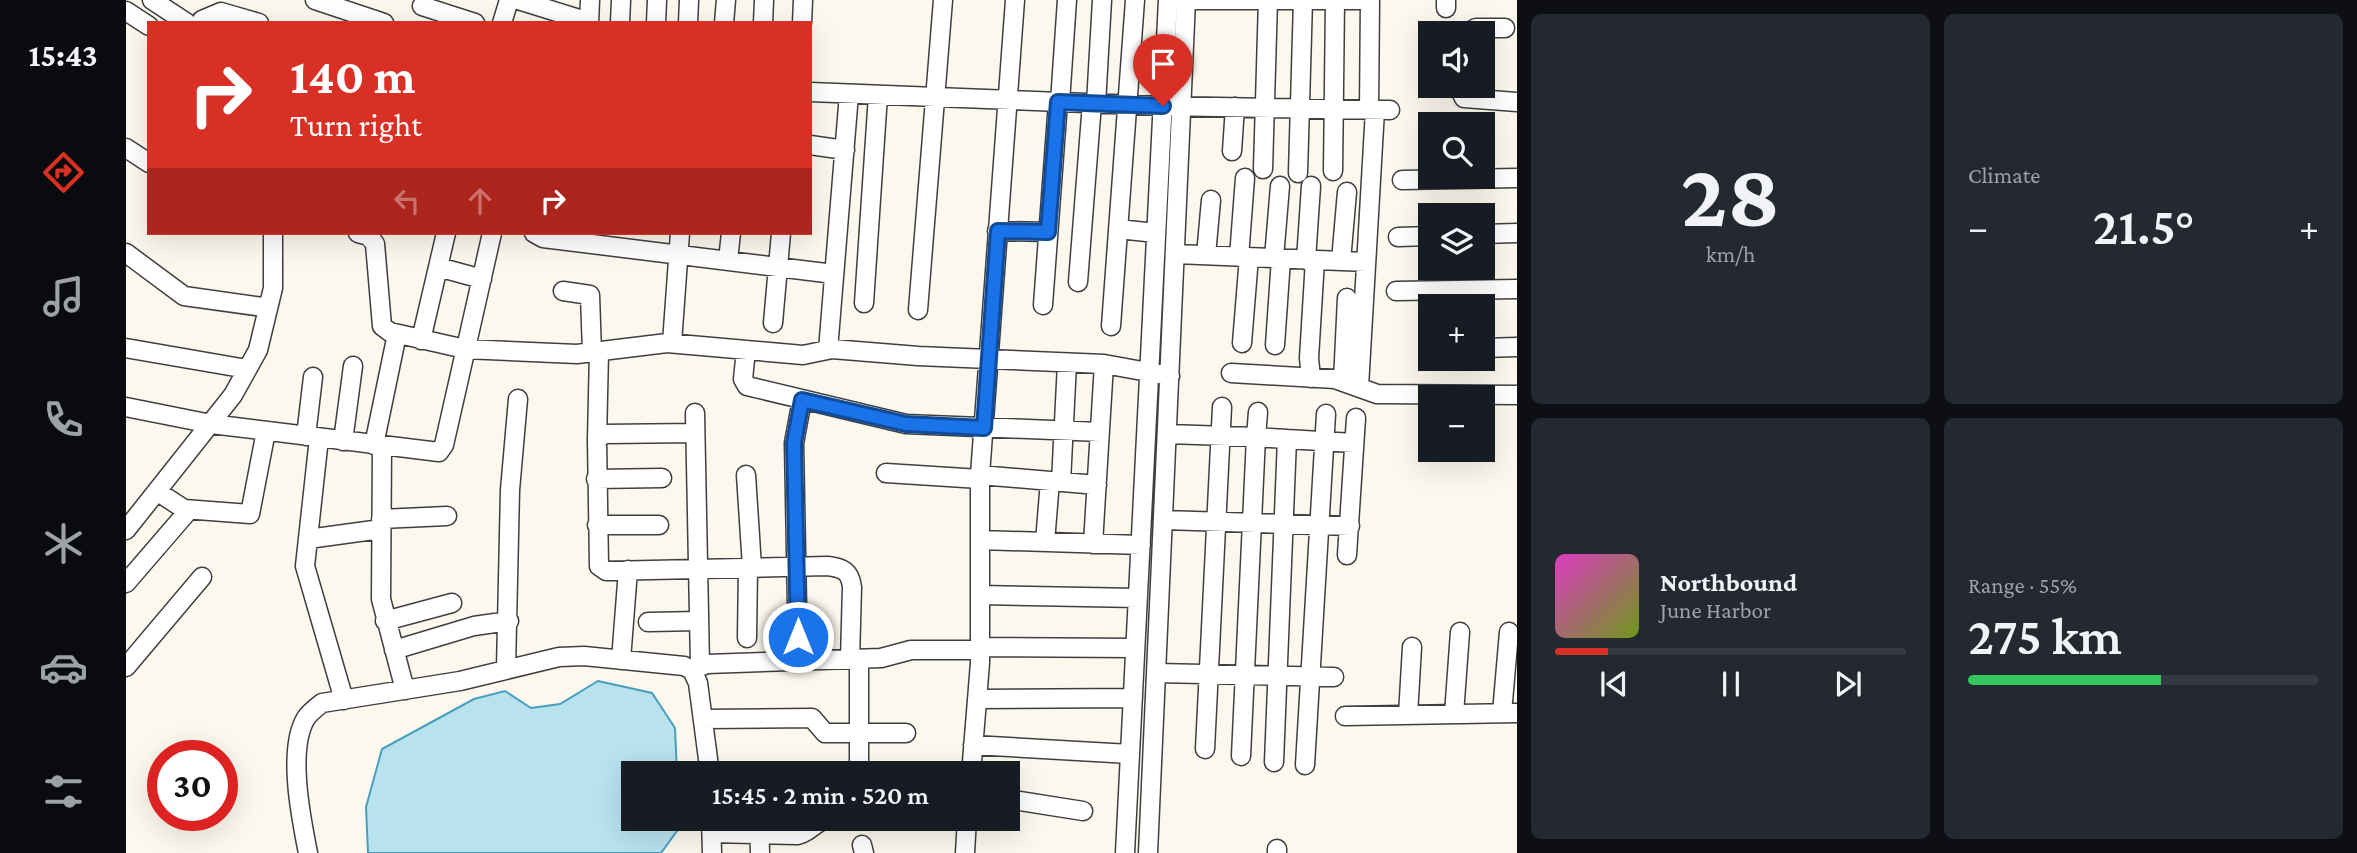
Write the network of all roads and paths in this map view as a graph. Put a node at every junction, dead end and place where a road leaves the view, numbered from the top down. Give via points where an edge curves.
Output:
1 (152, 0) edge
2 (170, 0) edge
3 (315, 0) edge
4 (509, 0) edge
5 (518, 0) edge
6 (590, 0) edge
7 (621, 0) edge
8 (657, 0) edge
9 (689, 0) edge
10 (726, 0) edge
11 (764, 0) edge
12 (803, 0) edge
13 (943, 0) edge
14 (1015, 0) edge
15 (1067, 0) edge
16 (1102, 0) edge
17 (1135, 0) edge
18 (1168, 0) edge
19 (1186, 0) edge
20 (1232, 0) edge
21 (1303, 0) edge
22 (1337, 0) edge
23 (1370, 0) edge
24 (1268, 1) edge
25 (420, 6) edge
26 (126, 11) edge
27 (362, 19) edge
28 (196, 21) edge
29 (197, 21) edge
30 (200, 21) edge
31 (252, 21) edge
32 (469, 21) edge
33 (503, 21) edge
34 (586, 21) edge
35 (589, 21) edge
36 (621, 21) edge
37 (656, 21) edge
38 (688, 21) edge
39 (724, 21) edge
40 (763, 21) edge
41 (802, 21) edge
42 (147, 25) edge
43 (1495, 28) edge
44 (1505, 28) dead end
45 (812, 92) edge
46 (849, 94) junction
47 (878, 95) junction
48 (936, 97) junction
49 (1464, 98) edge
50 (1006, 100) junction
51 (1059, 102) junction
52 (1517, 102) edge
53 (1094, 103) junction
54 (1126, 105) junction
55 (1163, 106) junction
56 (1183, 106) junction
57 (1236, 107) junction
58 (1266, 108) junction
59 (1301, 109) junction
60 (1334, 109) junction
61 (1378, 110) junction
62 (812, 145) edge
63 (126, 148) edge
64 (845, 150) junction
65 (1232, 151) dead end
66 (147, 162) edge
67 (1263, 169) dead end
68 (1333, 171) dead end
69 (1298, 173) dead end
70 (1245, 178) dead end
71 (1517, 178) edge
72 (1402, 180) dead end
73 (1280, 186) dead end
74 (1311, 186) dead end
75 (1347, 192) dead end
76 (1211, 200) dead end
77 (1118, 229) junction
78 (998, 231) junction
79 (1048, 232) junction
80 (1156, 233) junction
81 (1517, 233) edge
82 (1495, 234) edge
83 (261, 235) edge
84 (273, 235) edge
85 (365, 235) edge
86 (446, 235) edge
87 (492, 235) edge
88 (551, 235) edge
89 (680, 235) edge
90 (731, 235) edge
91 (781, 235) edge
92 (1418, 236) edge
93 (1398, 237) dead end
94 (596, 238) edge
95 (628, 240) edge
96 (126, 253) edge
97 (1176, 254) junction
98 (679, 255) junction
99 (1206, 255) junction
100 (1244, 257) junction
101 (1278, 259) junction
102 (728, 260) junction
103 (1310, 260) junction
104 (1341, 261) junction
105 (1366, 262) junction
106 (438, 267) junction
107 (778, 267) junction
108 (834, 274) junction
109 (482, 279) junction
110 (1078, 282) dead end
111 (1517, 289) edge
112 (564, 291) dead end
113 (1396, 291) dead end
114 (1347, 298) dead end
115 (864, 303) dead end
116 (1043, 305) dead end
117 (918, 310) dead end
118 (265, 312) junction
119 (773, 323) dead end
120 (1111, 326) dead end
121 (397, 334) junction
122 (421, 340) junction
123 (1242, 342) dead end
124 (672, 343) junction
125 (1275, 345) dead end
126 (1517, 347) edge
127 (126, 348) edge
128 (1495, 348) edge
129 (465, 349) junction
130 (746, 350) junction
131 (828, 350) junction
132 (596, 352) junction
133 (988, 360) junction
134 (1067, 362) junction
135 (1104, 364) junction
136 (353, 366) dead end
137 (247, 369) junction
138 (1149, 372) junction
139 (1231, 373) dead end
140 (1170, 376) junction
141 (313, 377) dead end
142 (1311, 378) junction
143 (1351, 384) junction
144 (1517, 395) edge
145 (518, 399) dead end
146 (802, 400) junction
147 (126, 407) edge
148 (1222, 407) dead end
149 (1258, 412) dead end
150 (695, 413) dead end
151 (1326, 414) dead end
152 (1356, 418) dead end
153 (211, 424) junction
154 (984, 428) junction
155 (266, 431) junction
156 (1064, 431) junction
157 (1100, 432) junction
158 (695, 433) junction
159 (1168, 434) junction
160 (313, 437) junction
161 (1219, 437) junction
162 (1256, 438) junction
163 (1287, 439) junction
164 (597, 440) junction
165 (343, 441) junction
166 (1325, 442) junction
167 (1353, 443) junction
168 (378, 446) junction
169 (886, 473) dead end
170 (746, 475) dead end
171 (980, 477) junction
172 (662, 478) dead end
173 (596, 479) junction
174 (1055, 481) junction
175 (1097, 485) junction
176 (158, 492) junction
177 (1143, 502) junction
178 (188, 510) junction
179 (1164, 512) junction
180 (447, 516) dead end
181 (1215, 522) junction
182 (381, 524) junction
183 (1252, 524) junction
184 (597, 525) junction
185 (659, 525) dead end
186 (1284, 525) junction
187 (1320, 525) junction
188 (1350, 526) junction
189 (126, 530) edge
190 (307, 539) junction
191 (980, 540) junction
192 (1045, 542) junction
193 (1093, 544) junction
194 (1141, 545) junction
195 (1347, 555) dead end
196 (750, 567) junction
197 (797, 567) junction
198 (698, 568) junction
199 (628, 570) junction
200 (202, 577) dead end
201 (126, 583) edge
202 (980, 595) junction
203 (1138, 598) junction
204 (452, 603) dead end
205 (386, 621) junction
206 (509, 621) junction
207 (699, 621) junction
208 (648, 622) dead end
209 (1460, 632) dead end
210 (1509, 632) dead end
211 (747, 638) dead end
212 (1412, 647) dead end
213 (1135, 648) junction
214 (980, 649) junction
215 (394, 650) junction
216 (129, 657) edge
217 (855, 659) junction
218 (621, 660) junction
219 (798, 661) junction
220 (696, 668) junction
221 (506, 670) junction
222 (1157, 673) junction
223 (1209, 674) junction
224 (1246, 674) junction
225 (1279, 675) junction
226 (1311, 676) junction
227 (1334, 677) dead end
228 (405, 690) junction
229 (1133, 698) junction
230 (344, 699) junction
231 (977, 699) junction
232 (1510, 713) edge
233 (1454, 714) junction
234 (1408, 715) junction
235 (1345, 716) dead end
236 (703, 719) junction
237 (859, 733) junction
238 (906, 733) dead end
239 (974, 745) junction
240 (1205, 749) dead end
241 (1130, 754) junction
242 (1241, 756) dead end
243 (708, 761) edge
244 (859, 761) edge
245 (972, 761) edge
246 (1274, 762) dead end
247 (1305, 765) dead end
248 (1020, 801) edge
249 (1083, 811) dead end
250 (712, 831) edge
251 (759, 831) edge
252 (787, 831) edge
253 (808, 831) edge
254 (966, 831) edge
255 (308, 853) edge
256 (712, 853) edge
257 (760, 853) edge
258 (965, 853) edge
259 (1125, 853) edge
260 (1148, 853) edge

1 - 28 street
2 - 29 street
3 - 27 street
4 - 33 street
5 - 34 street
6 - 35 street
7 - 36 street
8 - 37 street
9 - 38 street
10 - 39 street
11 - 40 street
12 - 41 street
13 - 48 street
14 - 50 street
15 - 51 street
16 - 53 street
17 - 54 street
18 - 55 street
19 - 20 street
19 - 56 street
20 - 24 street
21 - 22 street
21 - 24 street
21 - 59 street
22 - 23 street
22 - 60 street
23 - 61 street
24 - 58 street
25 - 32 street
26 - 42 street
30 - 31 street via 222,12
43 - 44 street
45 - 46 street
46 - 47 street
46 - 64 street
47 - 48 street
47 - 115 street
48 - 50 street
48 - 117 street
49 - 52 street
50 - 51 street
50 - 78 street
51 - 53 street
51 - 79 street
53 - 54 street
53 - 110 street
54 - 55 street
54 - 77 street
55 - 56 street
55 - 80 street
56 - 57 street
56 - 97 street
57 - 58 street
57 - 65 street
58 - 59 street
58 - 67 street
59 - 60 street
59 - 69 street
60 - 61 street
60 - 68 street
61 - 105 street
62 - 64 street
63 - 66 street
64 - 108 street
70 - 100 street
71 - 72 street
73 - 101 street
74 - 103 street
75 - 104 street
76 - 99 street
77 - 80 street
77 - 120 street
78 - 79 street
78 - 133 street
79 - 116 street
80 - 138 street
81 - 82 street
83 - 118 street
84 - 118 street via 272,288
85 - 121 street via 375,244 382,326
86 - 106 street
87 - 109 street
88 - 94 street
89 - 98 street
90 - 102 street
91 - 107 street
92 - 93 street
94 - 95 street
95 - 98 street
96 - 118 street via 184,296
97 - 99 street
97 - 140 street
98 - 102 street
98 - 124 street
99 - 100 street
100 - 101 street
100 - 123 street
101 - 103 street
101 - 125 street
102 - 107 street
103 - 104 street
103 - 142 street
104 - 105 street
105 - 143 street
106 - 109 street
106 - 122 street
107 - 108 street
107 - 119 street
108 - 131 street
109 - 129 street
111 - 113 street
112 - 132 street via 590,295
114 - 143 street
118 - 137 street via 258,350
121 - 122 street
121 - 168 street
122 - 129 street
124 - 130 street
124 - 132 street
126 - 128 street
127 - 137 street
129 - 132 street
129 - 168 street via 442,449 434,453
130 - 131 street via 803,355
130 - 146 street via 743,379 747,386
131 - 133 street
132 - 164 street
133 - 134 street
133 - 154 street
134 - 135 street
134 - 156 street
135 - 138 street
135 - 157 street
136 - 165 street
137 - 153 street
138 - 140 street
138 - 177 street
139 - 142 street
140 - 159 street
141 - 160 street
142 - 143 street
143 - 144 street via 1377,394
145 - 206 street via 510,490
146 - 154 street via 906,424
146 - 197 street via 794,443
147 - 153 street
148 - 161 street
149 - 162 street
150 - 158 street
151 - 166 street
152 - 167 street
153 - 155 street
153 - 176 street
154 - 156 street
154 - 171 street
155 - 160 street
155 - 178 street via 252,513
156 - 157 street
156 - 174 street
157 - 175 street
158 - 164 street via 604,434
158 - 198 street
159 - 161 street
159 - 179 street
160 - 165 street
160 - 190 street
161 - 162 street
161 - 181 street
162 - 163 street
162 - 183 street
163 - 166 street
163 - 186 street
164 - 173 street
165 - 168 street
166 - 167 street
166 - 187 street
167 - 188 street
168 - 182 street
169 - 171 street
170 - 196 street
171 - 174 street
171 - 191 street
172 - 173 street
173 - 184 street
174 - 175 street
174 - 192 street
175 - 193 street
176 - 178 street
176 - 189 street
177 - 179 street
177 - 194 street
178 - 201 street
179 - 181 street
179 - 222 street
180 - 182 street
181 - 183 street
181 - 223 street
182 - 190 street
182 - 205 street via 381,599
183 - 186 street
183 - 224 street
184 - 185 street
184 - 199 street via 598,566 606,571
186 - 187 street
186 - 225 street
187 - 188 street
187 - 226 street
188 - 195 street
190 - 230 street via 306,576
191 - 192 street
191 - 202 street
192 - 193 street
193 - 194 street
194 - 203 street
196 - 197 street
196 - 198 street
196 - 211 street
197 - 217 street via 836,567 848,572
197 - 219 street
198 - 199 street
198 - 207 street
199 - 218 street
200 - 216 street
202 - 203 street
202 - 214 street
203 - 213 street
204 - 205 street
205 - 215 street
206 - 215 street via 474,626
206 - 221 street
207 - 208 street
207 - 220 street
209 - 233 street
210 - 232 street
212 - 234 street
213 - 214 street
213 - 229 street
214 - 217 street via 911,650
214 - 231 street
215 - 228 street
217 - 219 street
217 - 237 street
218 - 220 street
218 - 221 street via 559,657
219 - 220 street
220 - 236 street
221 - 228 street
222 - 223 street
222 - 260 street
223 - 224 street
223 - 240 street
224 - 225 street
224 - 242 street
225 - 226 street
225 - 246 street
226 - 227 street
226 - 247 street
228 - 230 street
229 - 231 street
229 - 241 street
230 - 255 street via 322,703 307,715 296,746
231 - 239 street
232 - 233 street
233 - 234 street
234 - 235 street
236 - 237 street via 812,718 822,733
236 - 243 street
237 - 238 street
237 - 244 street
239 - 241 street
239 - 245 street
241 - 259 street
248 - 249 street
250 - 256 street
251 - 257 street
252 - 253 street
254 - 258 street

